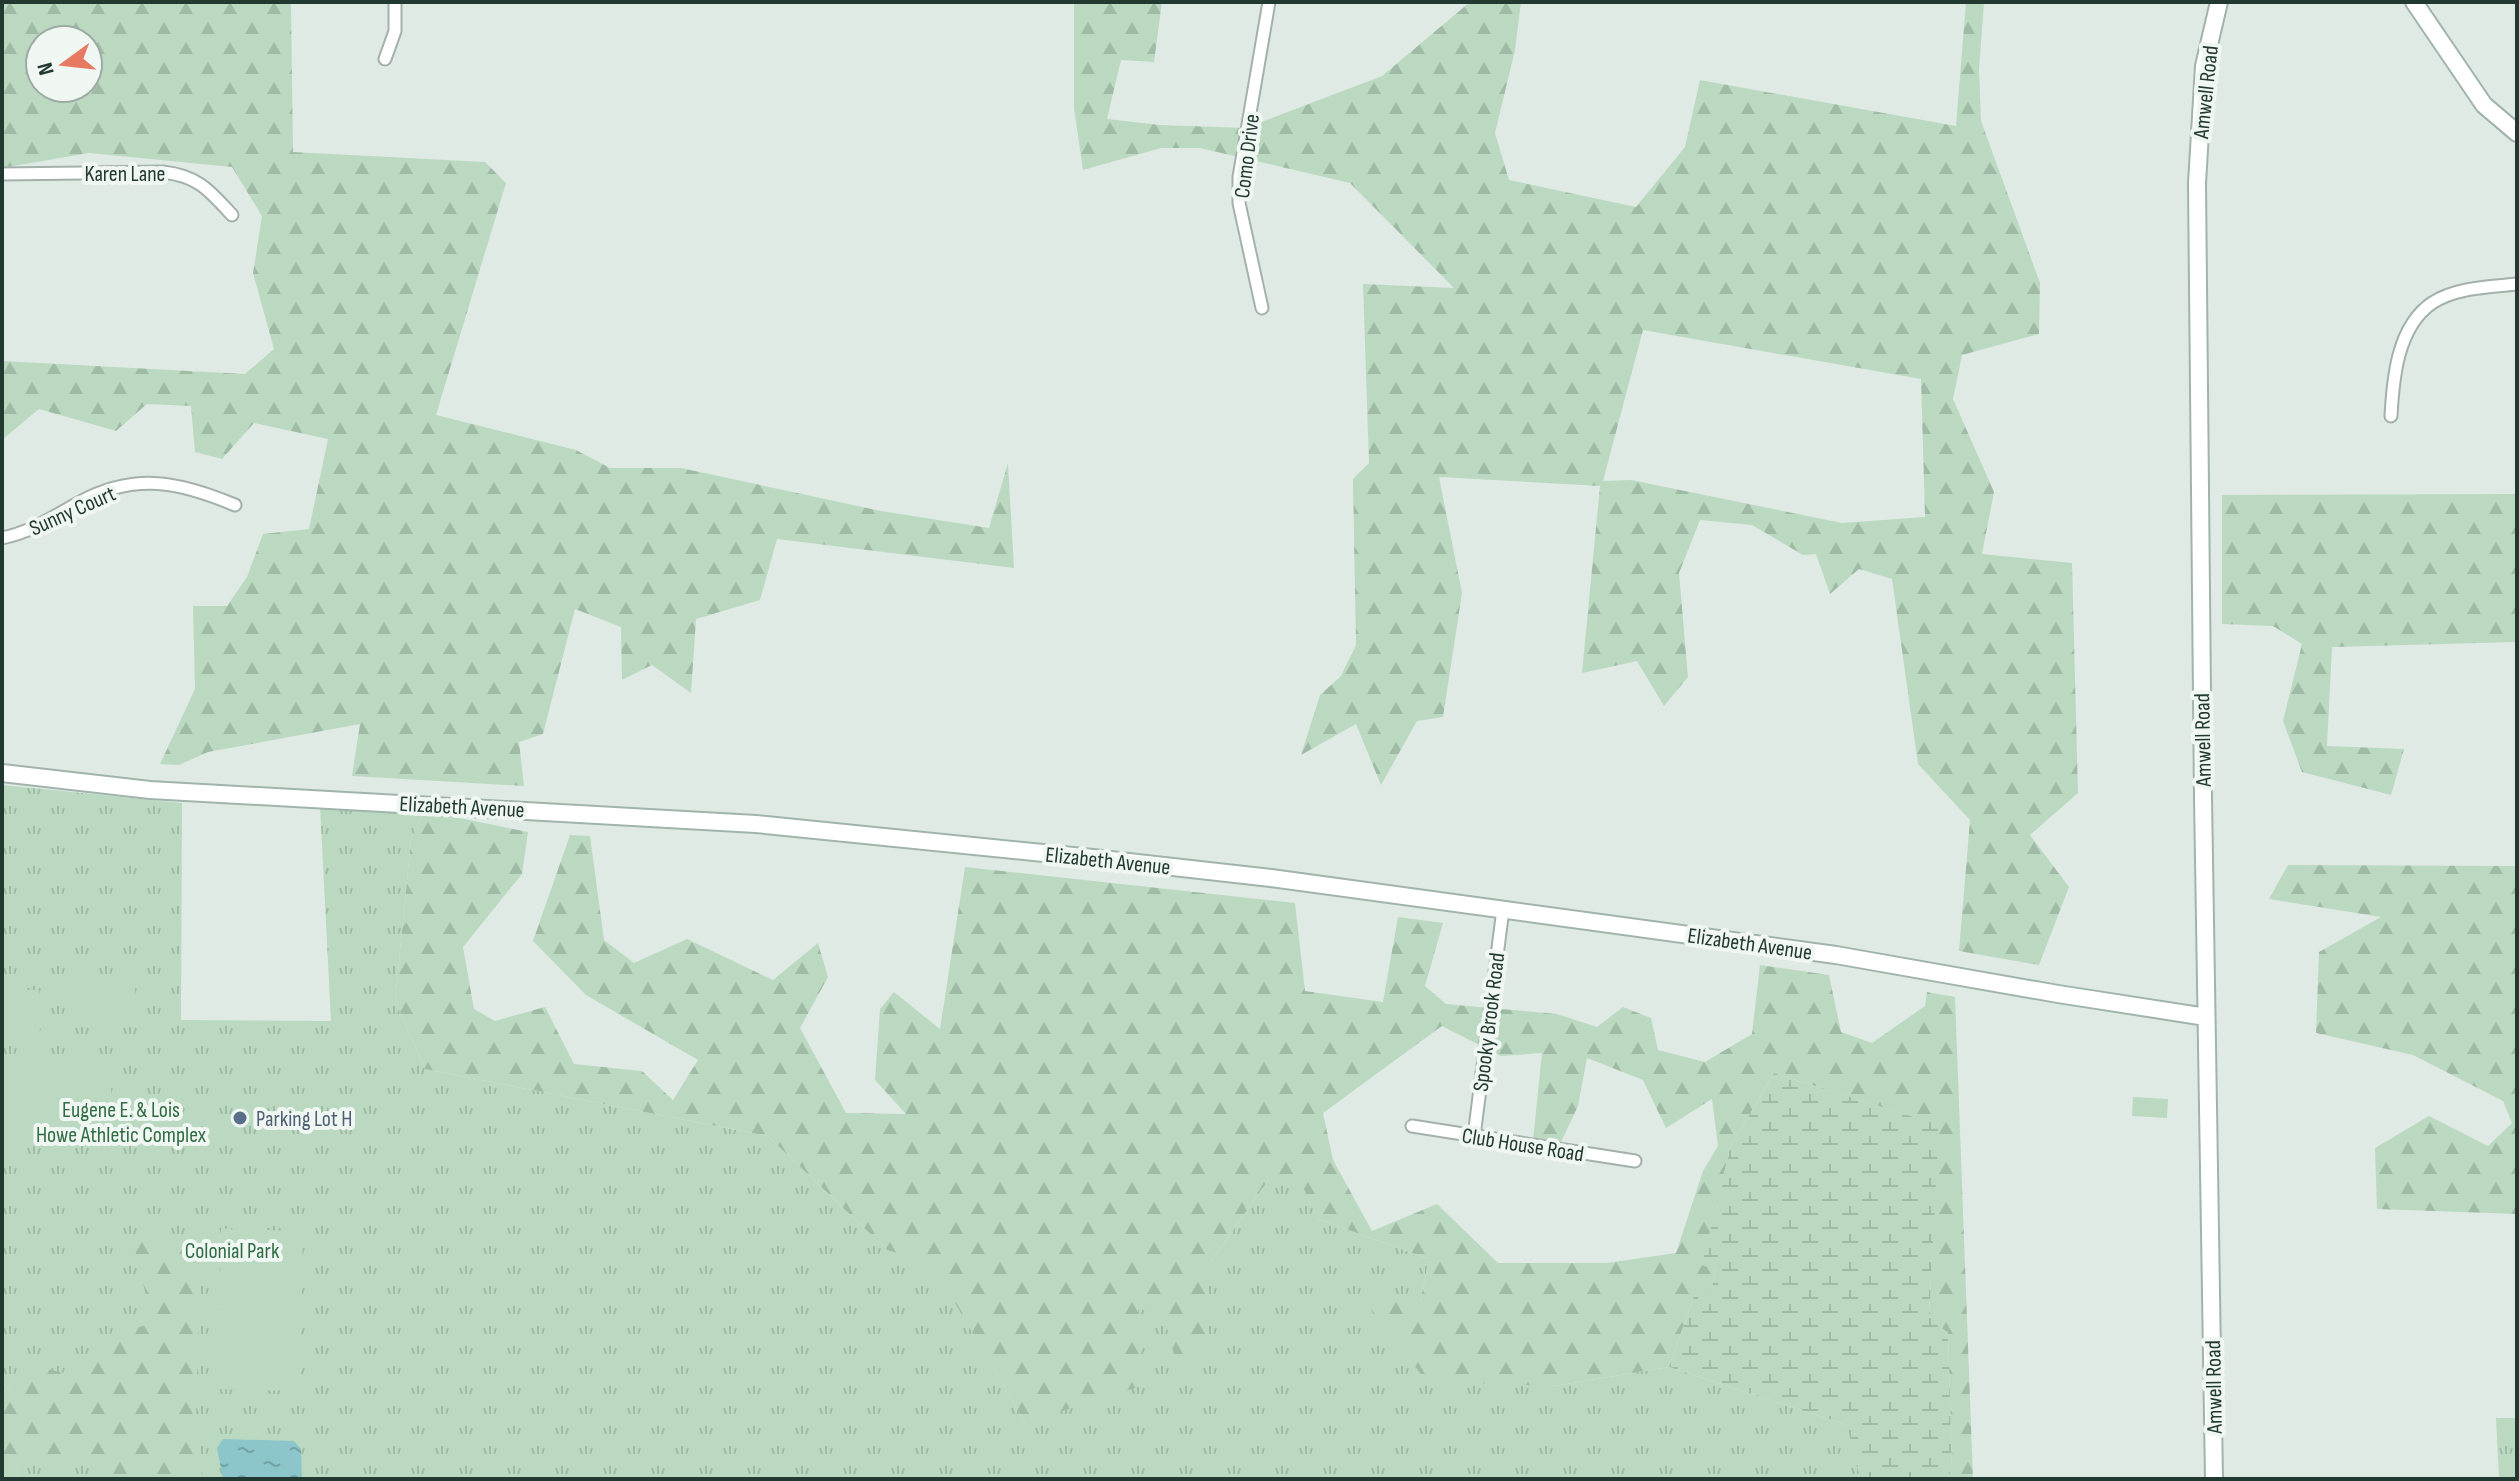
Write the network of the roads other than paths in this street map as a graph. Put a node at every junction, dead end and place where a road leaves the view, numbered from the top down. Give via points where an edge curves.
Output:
1 (395, 2) edge
2 (1269, 2) edge
3 (2219, 2) edge
4 (2414, 2) edge
5 (385, 59) dead end
6 (2517, 133) edge
7 (2, 174) edge
8 (232, 215) dead end
9 (2517, 284) edge
10 (1262, 308) dead end
11 (2391, 416) dead end
12 (235, 505) dead end
13 (2, 538) edge
14 (2, 773) edge
15 (1503, 909) junction
16 (2206, 1017) junction
17 (1412, 1126) dead end
18 (1474, 1136) junction
19 (1635, 1161) dead end
20 (2214, 1479) edge

1 - 5 street via 395,31
2 - 10 street, Como Drive via 1239,177 1239,203
3 - 16 street, Amwell Road via 2204,66 2197,183
4 - 6 street via 2484,105
7 - 8 street, Karen Lane via 181,174 203,184
9 - 11 street via 2456,293 2426,309 2403,343
12 - 13 street, Sunny Court via 184,486 136,484 99,493 38,527
14 - 15 street, Elizabeth Avenue via 150,790 790,827 1271,878
15 - 16 street, Elizabeth Avenue via 1836,955
15 - 18 street, Spooky Brook Road
16 - 20 street, Amwell Road
17 - 18 street, Club House Road
18 - 19 street, Club House Road

